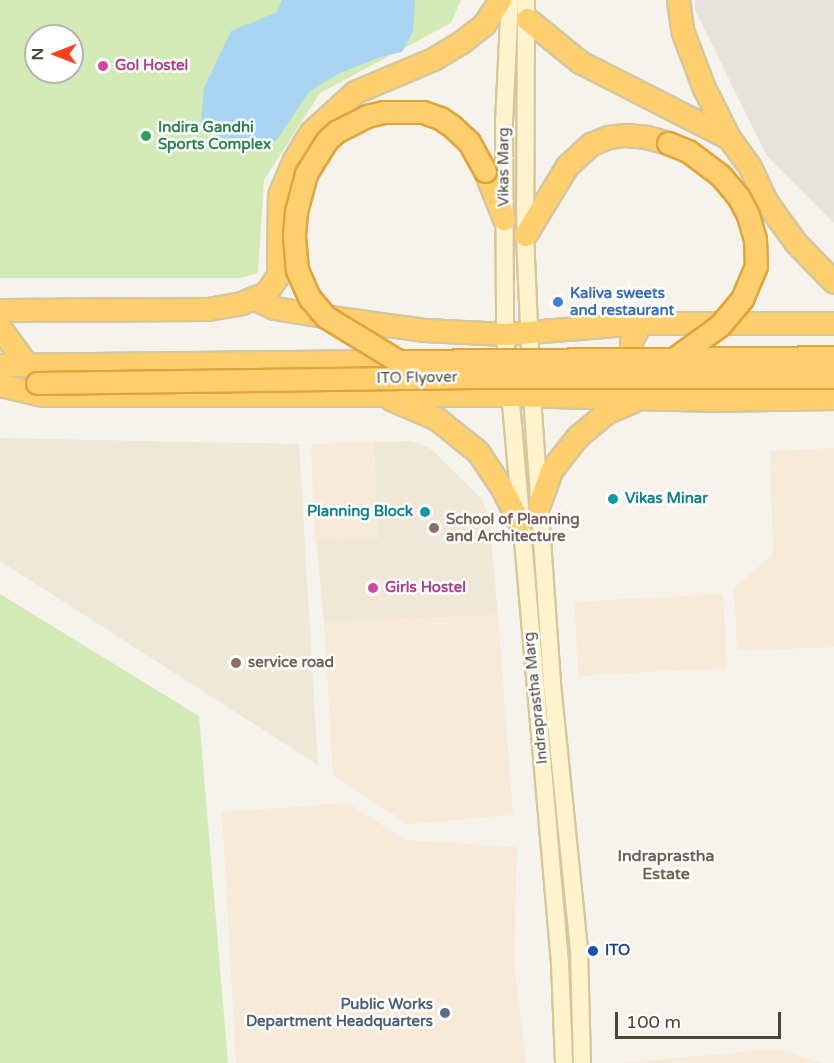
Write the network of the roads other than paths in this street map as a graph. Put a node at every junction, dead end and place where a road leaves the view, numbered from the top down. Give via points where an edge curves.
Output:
1 (500, 0) edge
2 (510, 0) edge
3 (678, 0) edge
4 (527, 10) edge
5 (729, 138) junction
6 (504, 219) junction
7 (525, 235) junction
8 (834, 282) edge
9 (253, 298) junction
10 (0, 310) edge
11 (640, 323) junction
12 (834, 323) edge
13 (0, 327) edge
14 (531, 333) junction
15 (505, 334) junction
16 (834, 357) edge
17 (675, 358) junction
18 (398, 361) junction
19 (0, 365) edge
20 (35, 371) junction
21 (834, 377) edge
22 (0, 384) edge
23 (383, 395) junction
24 (509, 395) junction
25 (532, 397) junction
26 (640, 398) junction
27 (834, 398) edge
28 (539, 504) junction
29 (520, 523) junction
30 (564, 1063) edge
31 (582, 1063) edge

1 - 9 highway via 484,24 460,43 433,59 355,92 311,132 279,195 278,275 266,293
2 - 6 main road, Vikas Marg
3 - 5 highway via 682,30
4 - 5 highway via 580,62
4 - 7 main road, Vikas Marg
5 - 8 highway via 796,243
6 - 15 main road, Vikas Marg
6 - 18 highway, bridge via 469,142 440,118 402,111 367,116 327,140 306,174 296,212 297,270 309,297 326,316
7 - 14 main road, Vikas Marg
7 - 17 highway, bridge via 567,166 591,144 608,137 646,137 688,151 721,176 748,215 755,239 756,266 742,299 719,326
9 - 10 highway via 208,309
9 - 15 highway via 274,308 337,318 425,330
11 - 12 highway
11 - 14 highway
11 - 26 highway via 630,340 629,367
13 - 20 highway
14 - 15 highway
14 - 25 main road, Vikas Marg
15 - 24 main road, Indraprastha Marg
16 - 17 highway, ITO Flyover, bridge
17 - 18 highway, ITO Flyover, bridge
18 - 20 highway, ITO Flyover
19 - 20 highway
20 - 21 highway, ITO Flyover, bridge
20 - 22 highway, ITO Flyover
22 - 23 highway via 44,395
23 - 24 highway
23 - 29 highway via 437,419 478,452
24 - 25 highway
24 - 29 main road, Indraprastha Marg
25 - 26 highway
25 - 28 main road, Indraprastha Marg
26 - 27 highway
26 - 28 highway via 607,412 577,437 552,469
28 - 31 main road, Indraprastha Marg via 552,684 579,950
29 - 30 main road, Indraprastha Marg via 560,963

